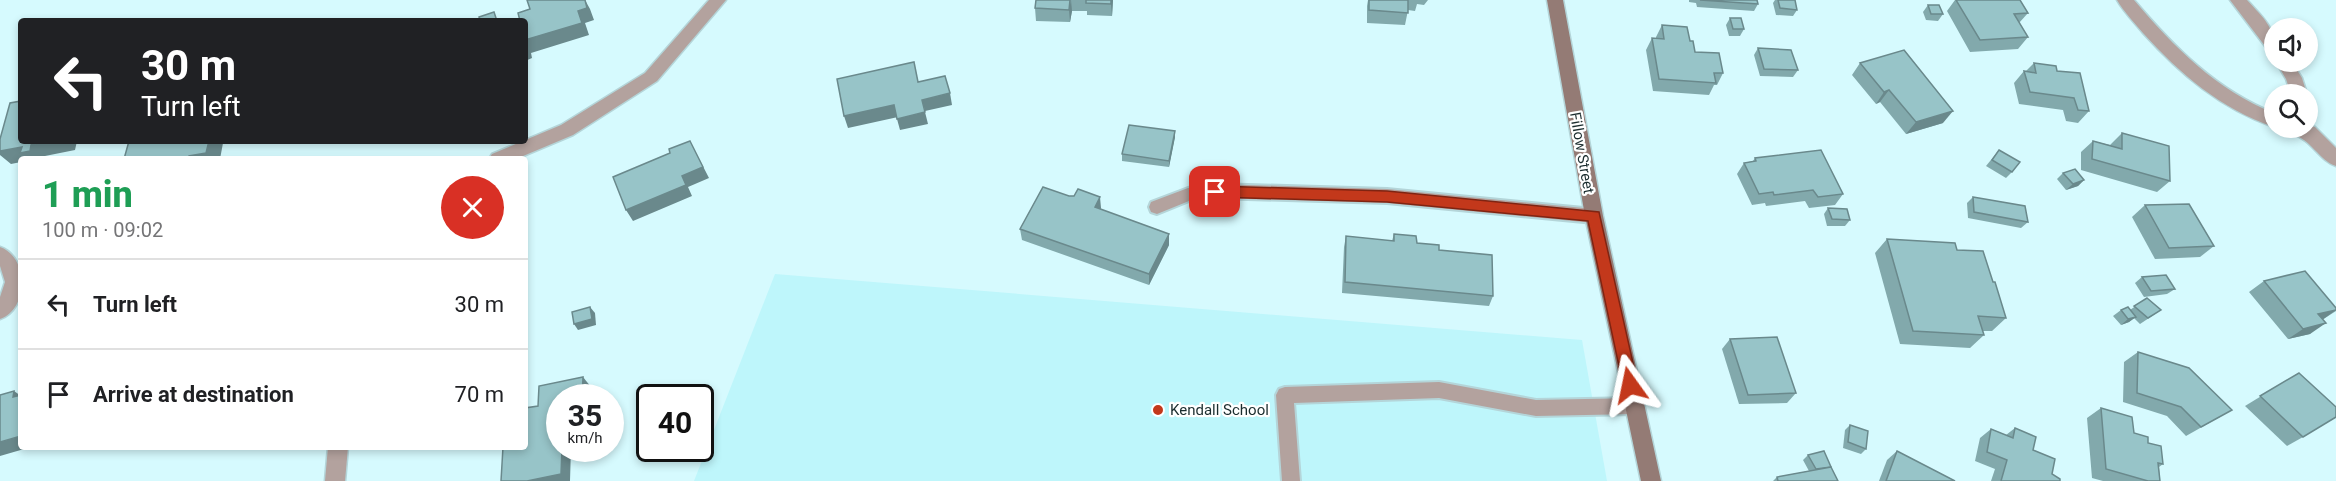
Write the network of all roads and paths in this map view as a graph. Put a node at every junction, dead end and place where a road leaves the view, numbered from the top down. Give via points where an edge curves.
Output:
1 (718, 0) edge
2 (1555, 0) edge
3 (2125, 0) edge
4 (2238, 0) edge
5 (2264, 31) edge
6 (2264, 117) edge
7 (2314, 138) edge
8 (505, 156) edge
9 (2336, 159) edge
10 (1157, 207) dead end
11 (1594, 216) junction
12 (0, 255) edge
13 (17, 289) edge
14 (0, 311) edge
15 (1635, 406) junction
16 (338, 450) edge
17 (335, 481) edge
18 (1291, 481) edge
19 (1651, 481) edge

1 - 8 street via 651,77 567,130
2 - 11 street, Fillow Street
3 - 6 street via 2200,81 2249,112
4 - 5 street
7 - 9 street
10 - 11 lane via 1188,195 1215,192 1387,196
11 - 15 street, Fillow Street
12 - 13 street via 9,260
13 - 14 street
15 - 18 lane via 1536,408 1439,390 1285,395
15 - 19 street, Fillow Street
16 - 17 street

